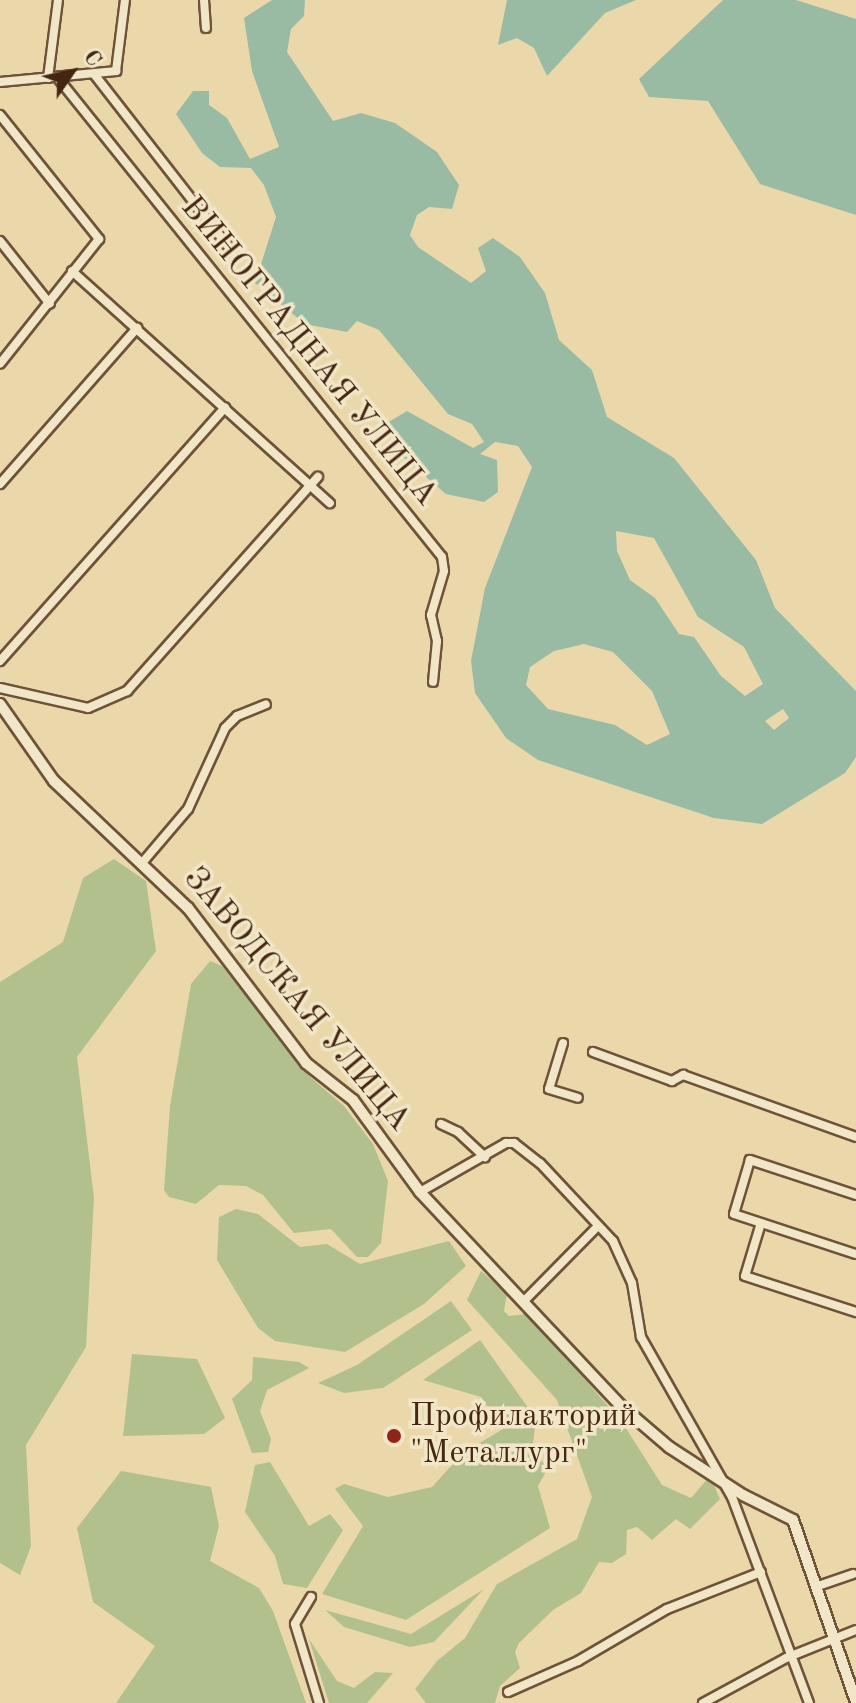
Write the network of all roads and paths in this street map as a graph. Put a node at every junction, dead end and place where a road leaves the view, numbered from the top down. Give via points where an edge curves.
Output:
1 (58, 0) edge
2 (125, 0) edge
3 (204, 0) edge
4 (206, 28) dead end
5 (94, 74) junction
6 (52, 78) junction
7 (0, 82) edge
8 (0, 115) edge
9 (0, 241) edge
10 (232, 251) dead end
11 (72, 271) junction
12 (50, 304) junction
13 (137, 328) junction
14 (0, 364) edge
15 (225, 408) junction
16 (318, 477) dead end
17 (0, 484) edge
18 (310, 485) junction
19 (330, 503) dead end
20 (0, 661) edge
21 (433, 682) dead end
22 (0, 688) edge
23 (0, 704) edge
24 (266, 704) dead end
25 (142, 863) junction
26 (563, 1043) dead end
27 (593, 1052) dead end
28 (578, 1098) dead end
29 (441, 1124) dead end
30 (856, 1137) edge
31 (485, 1157) junction
32 (420, 1192) junction
33 (856, 1195) edge
34 (761, 1223) junction
35 (598, 1226) junction
36 (856, 1254) edge
37 (524, 1301) junction
38 (856, 1312) edge
39 (717, 1474) junction
40 (761, 1572) junction
41 (853, 1574) dead end
42 (818, 1586) junction
43 (311, 1597) dead end
44 (856, 1630) edge
45 (837, 1643) junction
46 (791, 1656) junction
47 (508, 1692) dead end
48 (856, 1702) edge
49 (319, 1703) edge
50 (703, 1703) edge
51 (809, 1703) edge

1 - 6 street
2 - 5 street via 116,71
3 - 4 street
5 - 6 street
5 - 10 street
6 - 7 street
6 - 21 street, ВИНОГРАДНАЯ УЛИЦА via 442,557 444,571 431,615 437,641
8 - 11 street via 98,236
9 - 12 street
11 - 12 street
11 - 13 street
12 - 14 street
13 - 15 street
13 - 17 street
15 - 18 street
15 - 20 street
16 - 18 street
18 - 19 street
18 - 22 street via 132,688 88,708
23 - 25 street, ЗАВОДСКАЯ УЛИЦА via 54,781
24 - 25 street via 237,716 225,728 188,809
25 - 32 street, ЗАВОДСКАЯ УЛИЦА via 195,916 306,1063 357,1105
26 - 28 street via 549,1089
27 - 30 street via 672,1081 683,1075
29 - 31 street
31 - 32 street, ЗАВОДСКАЯ УЛИЦА
31 - 35 street, ЗАВОДСКАЯ УЛИЦА via 506,1143 518,1145
32 - 37 street, ЗАВОДСКАЯ УЛИЦА
33 - 34 street via 750,1160 734,1214
34 - 36 street
34 - 38 street via 745,1276
35 - 37 street
35 - 39 street, ЗАВОДСКАЯ УЛИЦА via 624,1259 643,1342
37 - 39 street, ЗАВОДСКАЯ УЛИЦА via 643,1427
39 - 40 street
39 - 42 street, ЗАВОДСКАЯ УЛИЦА via 743,1495 793,1520
40 - 46 street
40 - 47 street via 678,1604 578,1661
41 - 42 street
42 - 45 street, ЗАВОДСКАЯ УЛИЦА
43 - 49 street via 295,1624
44 - 45 street
45 - 46 street
45 - 48 street, ЗАВОДСКАЯ УЛИЦА
46 - 50 street
46 - 51 street

